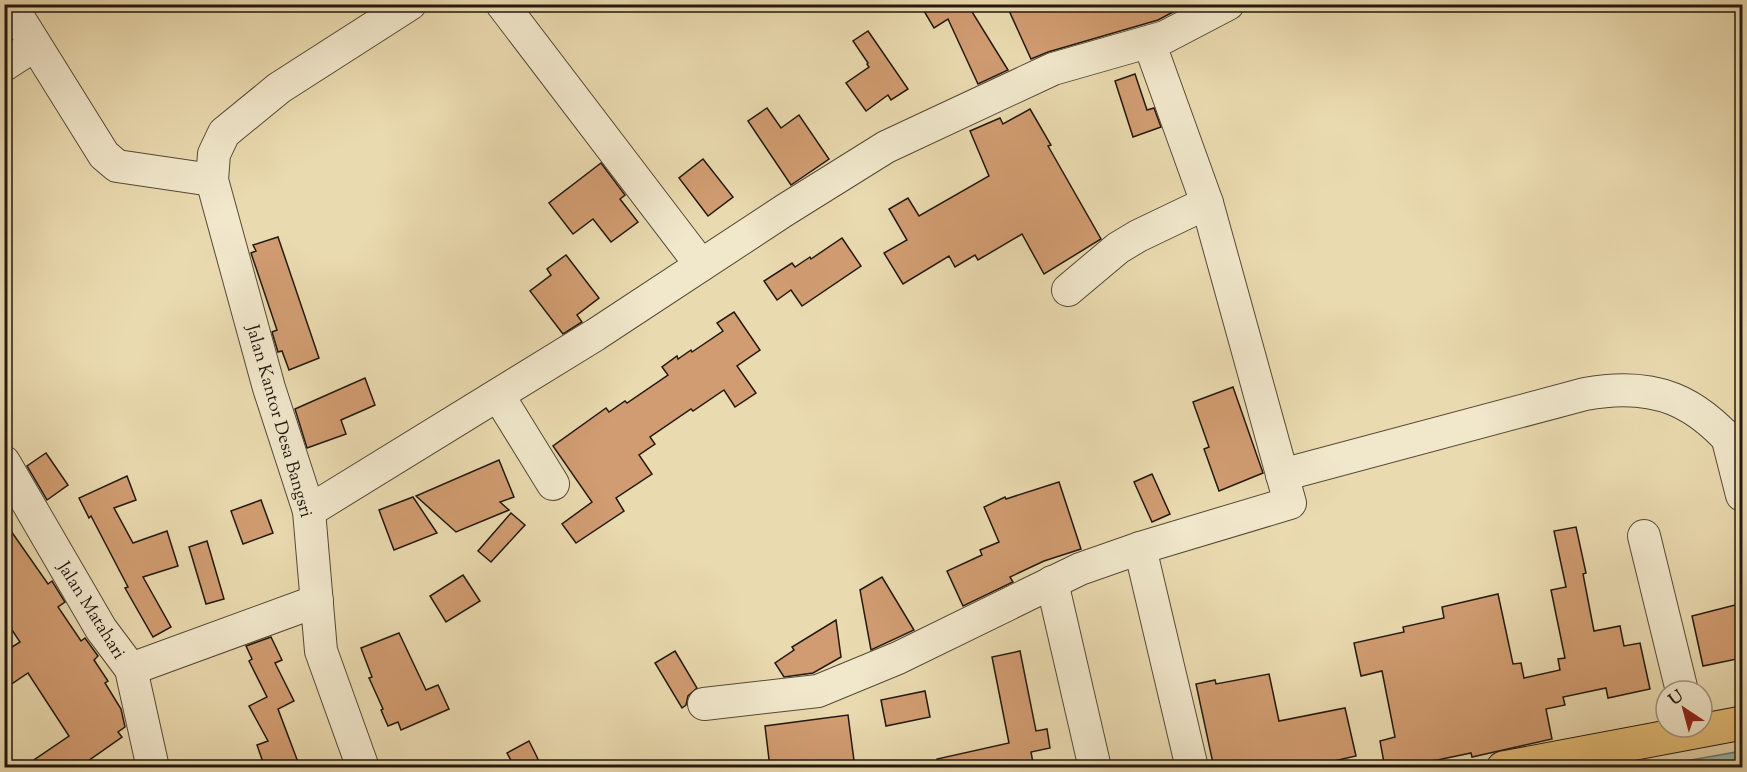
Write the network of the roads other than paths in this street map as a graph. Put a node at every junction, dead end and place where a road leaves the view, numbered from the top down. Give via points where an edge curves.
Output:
1 (10, 4) edge
2 (410, 4) edge
3 (502, 4) edge
4 (1228, 4) edge
5 (1149, 42) junction
6 (35, 45) junction
7 (4, 65) edge
8 (212, 180) junction
9 (1207, 203) junction
10 (701, 265) junction
11 (1068, 290) dead end
12 (498, 394) junction
13 (1735, 445) edge
14 (4, 462) edge
15 (1282, 475) junction
16 (553, 484) dead end
17 (1743, 495) edge
18 (309, 511) junction
19 (1644, 536) dead end
20 (1140, 548) junction
21 (1052, 582) junction
22 (317, 601) junction
23 (130, 669) junction
24 (1679, 679) edge
25 (704, 704) dead end
26 (1743, 723) edge
27 (1714, 727) edge
28 (1654, 737) edge
29 (153, 768) edge
30 (363, 768) edge
31 (1095, 768) edge
32 (1192, 768) edge
33 (1503, 768) edge

1 - 6 street
2 - 8 street via 279,88 224,133 214,154
3 - 10 street
4 - 5 street
5 - 9 street
5 - 10 street via 1053,69 886,147
6 - 7 street
6 - 8 street via 104,155 117,166
8 - 18 street, Jalan Kantor Desa Bangsri via 269,388
9 - 11 street via 1118,248
9 - 15 street
10 - 12 street
12 - 16 street
12 - 18 street
13 - 15 street via 1707,418 1665,396 1640,390 1608,390
13 - 17 street
14 - 23 street, Jalan Matahari via 101,629
15 - 20 street via 1290,503
18 - 22 street, Jalan Kantor Desa Bangsri
19 - 24 street
20 - 21 street
20 - 32 street
21 - 25 street via 898,658 818,691
21 - 31 street
22 - 23 street
22 - 30 street, Jalan Kantor Desa Bangsri via 321,651
23 - 29 street, Jalan Matahari
26 - 27 main road
28 - 33 main road

